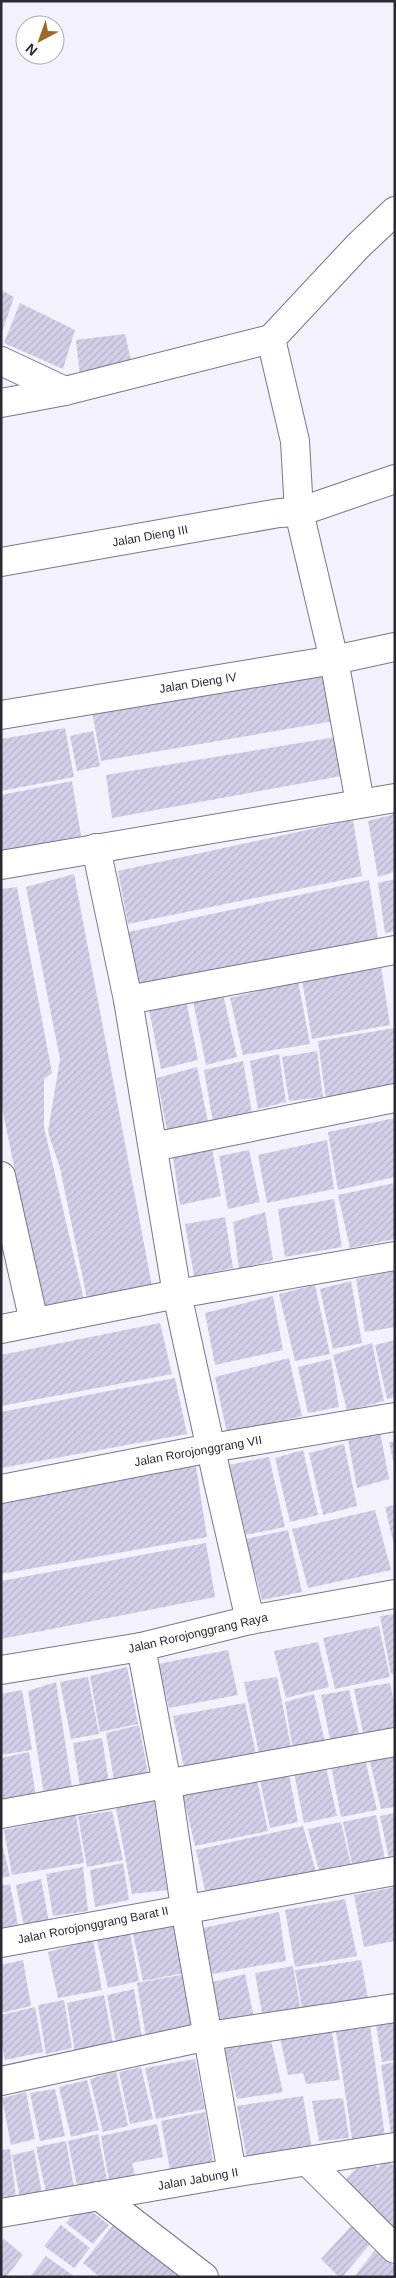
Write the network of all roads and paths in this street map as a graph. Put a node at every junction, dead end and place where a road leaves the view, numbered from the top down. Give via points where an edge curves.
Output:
1 (395, 211) edge
2 (271, 339) junction
3 (1, 361) edge
4 (65, 391) junction
5 (1, 403) edge
6 (395, 479) edge
7 (299, 512) junction
8 (1, 562) edge
9 (395, 647) edge
10 (334, 660) junction
11 (1, 715) edge
12 (395, 798) edge
13 (360, 803) junction
14 (96, 848) junction
15 (1, 865) edge
16 (393, 957) edge
17 (128, 1000) junction
18 (395, 1098) edge
19 (154, 1147) junction
20 (1, 1176) edge
21 (395, 1256) edge
22 (177, 1294) junction
23 (34, 1322) junction
24 (1, 1329) edge
25 (395, 1417) edge
26 (211, 1448) junction
27 (1, 1488) edge
28 (395, 1594) edge
29 (250, 1620) junction
30 (140, 1647) junction
31 (1, 1670) edge
32 (395, 1742) edge
33 (167, 1784) junction
34 (1, 1814) edge
35 (395, 1871) edge
36 (185, 1908) junction
37 (1, 1943) edge
38 (395, 2008) edge
39 (208, 2036) junction
40 (1, 2082) edge
41 (395, 2147) edge
42 (308, 2162) junction
43 (232, 2173) junction
44 (99, 2196) junction
45 (1, 2213) edge
46 (395, 2249) edge
47 (204, 2277) edge

1 - 2 street
2 - 4 street
2 - 7 street via 295,441
3 - 4 street
4 - 5 street
6 - 7 street, Jalan Dieng III
7 - 8 street, Jalan Dieng III
7 - 10 street
9 - 10 street, Jalan Dieng IV
10 - 11 street, Jalan Dieng IV
10 - 13 street
12 - 13 street
13 - 14 street
14 - 15 street
14 - 17 street
16 - 17 street
17 - 19 street
18 - 19 street
19 - 22 street
20 - 23 street
21 - 22 street
22 - 23 street
22 - 26 street
23 - 24 street
25 - 26 street, Jalan Rorojonggrang VII
26 - 27 street, Jalan Rorojonggrang VII
26 - 29 street
28 - 29 street, Jalan Rorojonggrang Raya
29 - 30 street, Jalan Rorojonggrang Raya
30 - 31 street, Jalan Rorojonggrang Raya
30 - 33 street
32 - 33 street
33 - 34 street
33 - 36 street
35 - 36 street, Jalan Rorojonggrang Barat II
36 - 37 street, Jalan Rorojonggrang Barat II
36 - 39 street
38 - 39 street
39 - 40 street
39 - 43 street
41 - 42 street, Jalan Jabung II
42 - 43 street, Jalan Jabung II
42 - 46 street
43 - 44 street, Jalan Jabung II
44 - 45 street, Jalan Jabung II
44 - 47 street

